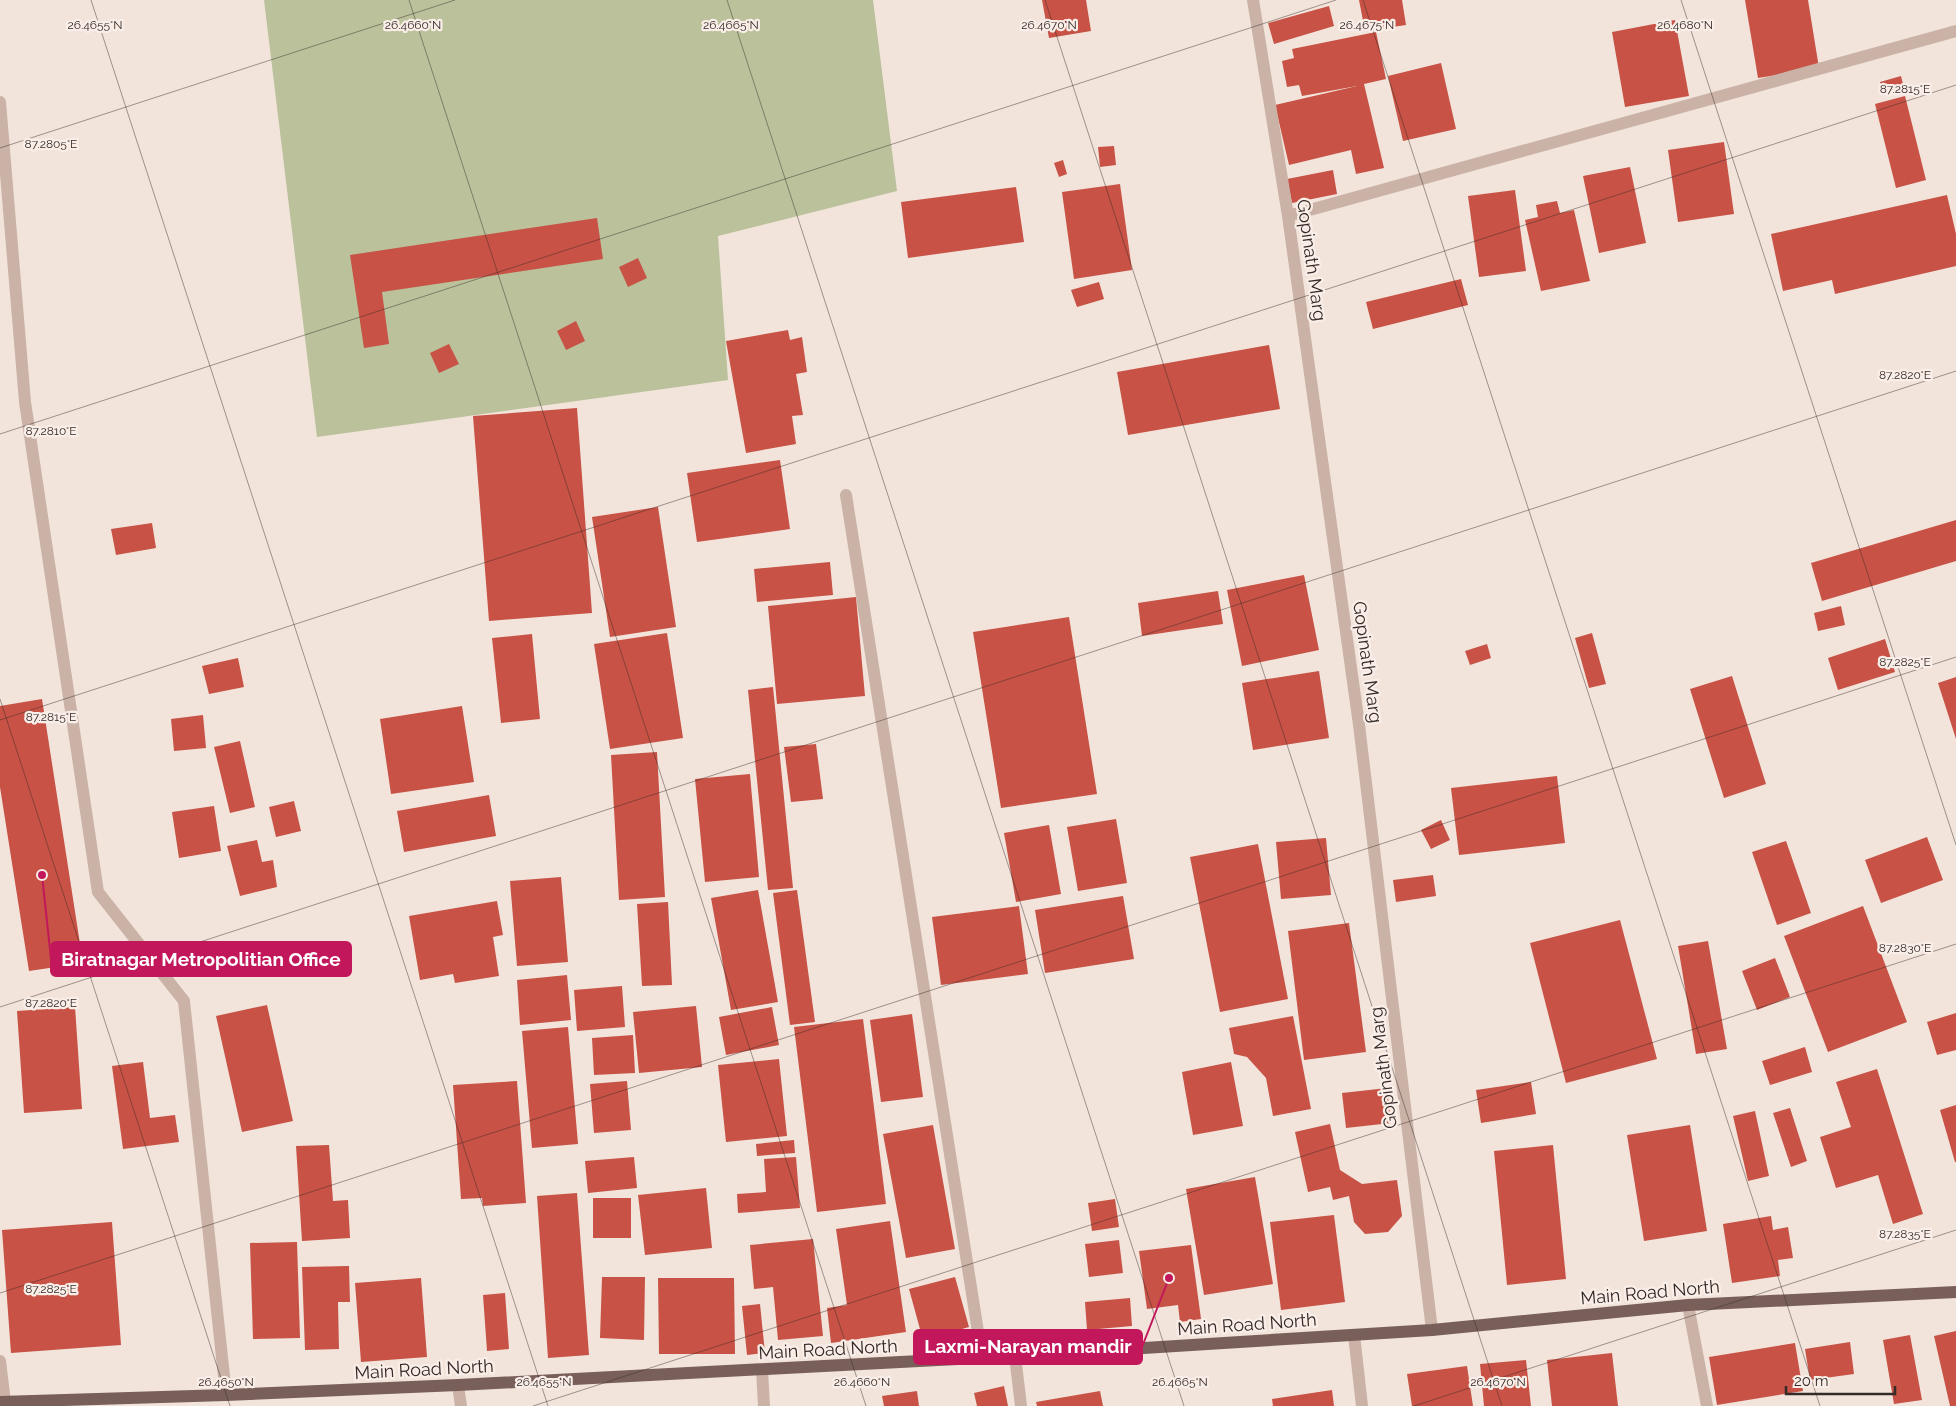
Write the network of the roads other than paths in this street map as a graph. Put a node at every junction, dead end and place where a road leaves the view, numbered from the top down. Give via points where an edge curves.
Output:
1 (1253, 0) edge
2 (1956, 31) edge
3 (0, 102) edge
4 (1288, 216) junction
5 (846, 495) dead end
6 (1956, 1292) edge
7 (1688, 1305) junction
8 (1432, 1330) junction
9 (1354, 1335) junction
10 (1015, 1356) junction
11 (982, 1358) junction
12 (0, 1361) edge
13 (762, 1370) junction
14 (458, 1385) junction
15 (226, 1395) junction
16 (2, 1402) edge
17 (461, 1406) edge
18 (764, 1406) edge
19 (1021, 1406) edge
20 (1362, 1406) edge
21 (1707, 1406) edge

1 - 4 street, Gopinath Marg
2 - 4 street
3 - 15 street via 25,402 98,892 184,1001
4 - 8 street, Gopinath Marg via 1359,725
5 - 11 street
6 - 7 main road, Main Road North
7 - 8 main road, Main Road North
7 - 21 street
8 - 9 main road, Main Road North
9 - 10 main road, Main Road North
9 - 20 street
10 - 11 main road, Main Road North
10 - 19 street
11 - 13 main road, Main Road North
12 - 16 street
13 - 14 main road, Main Road North
13 - 18 street
14 - 15 main road, Main Road North
14 - 17 street
15 - 16 main road, Main Road North

